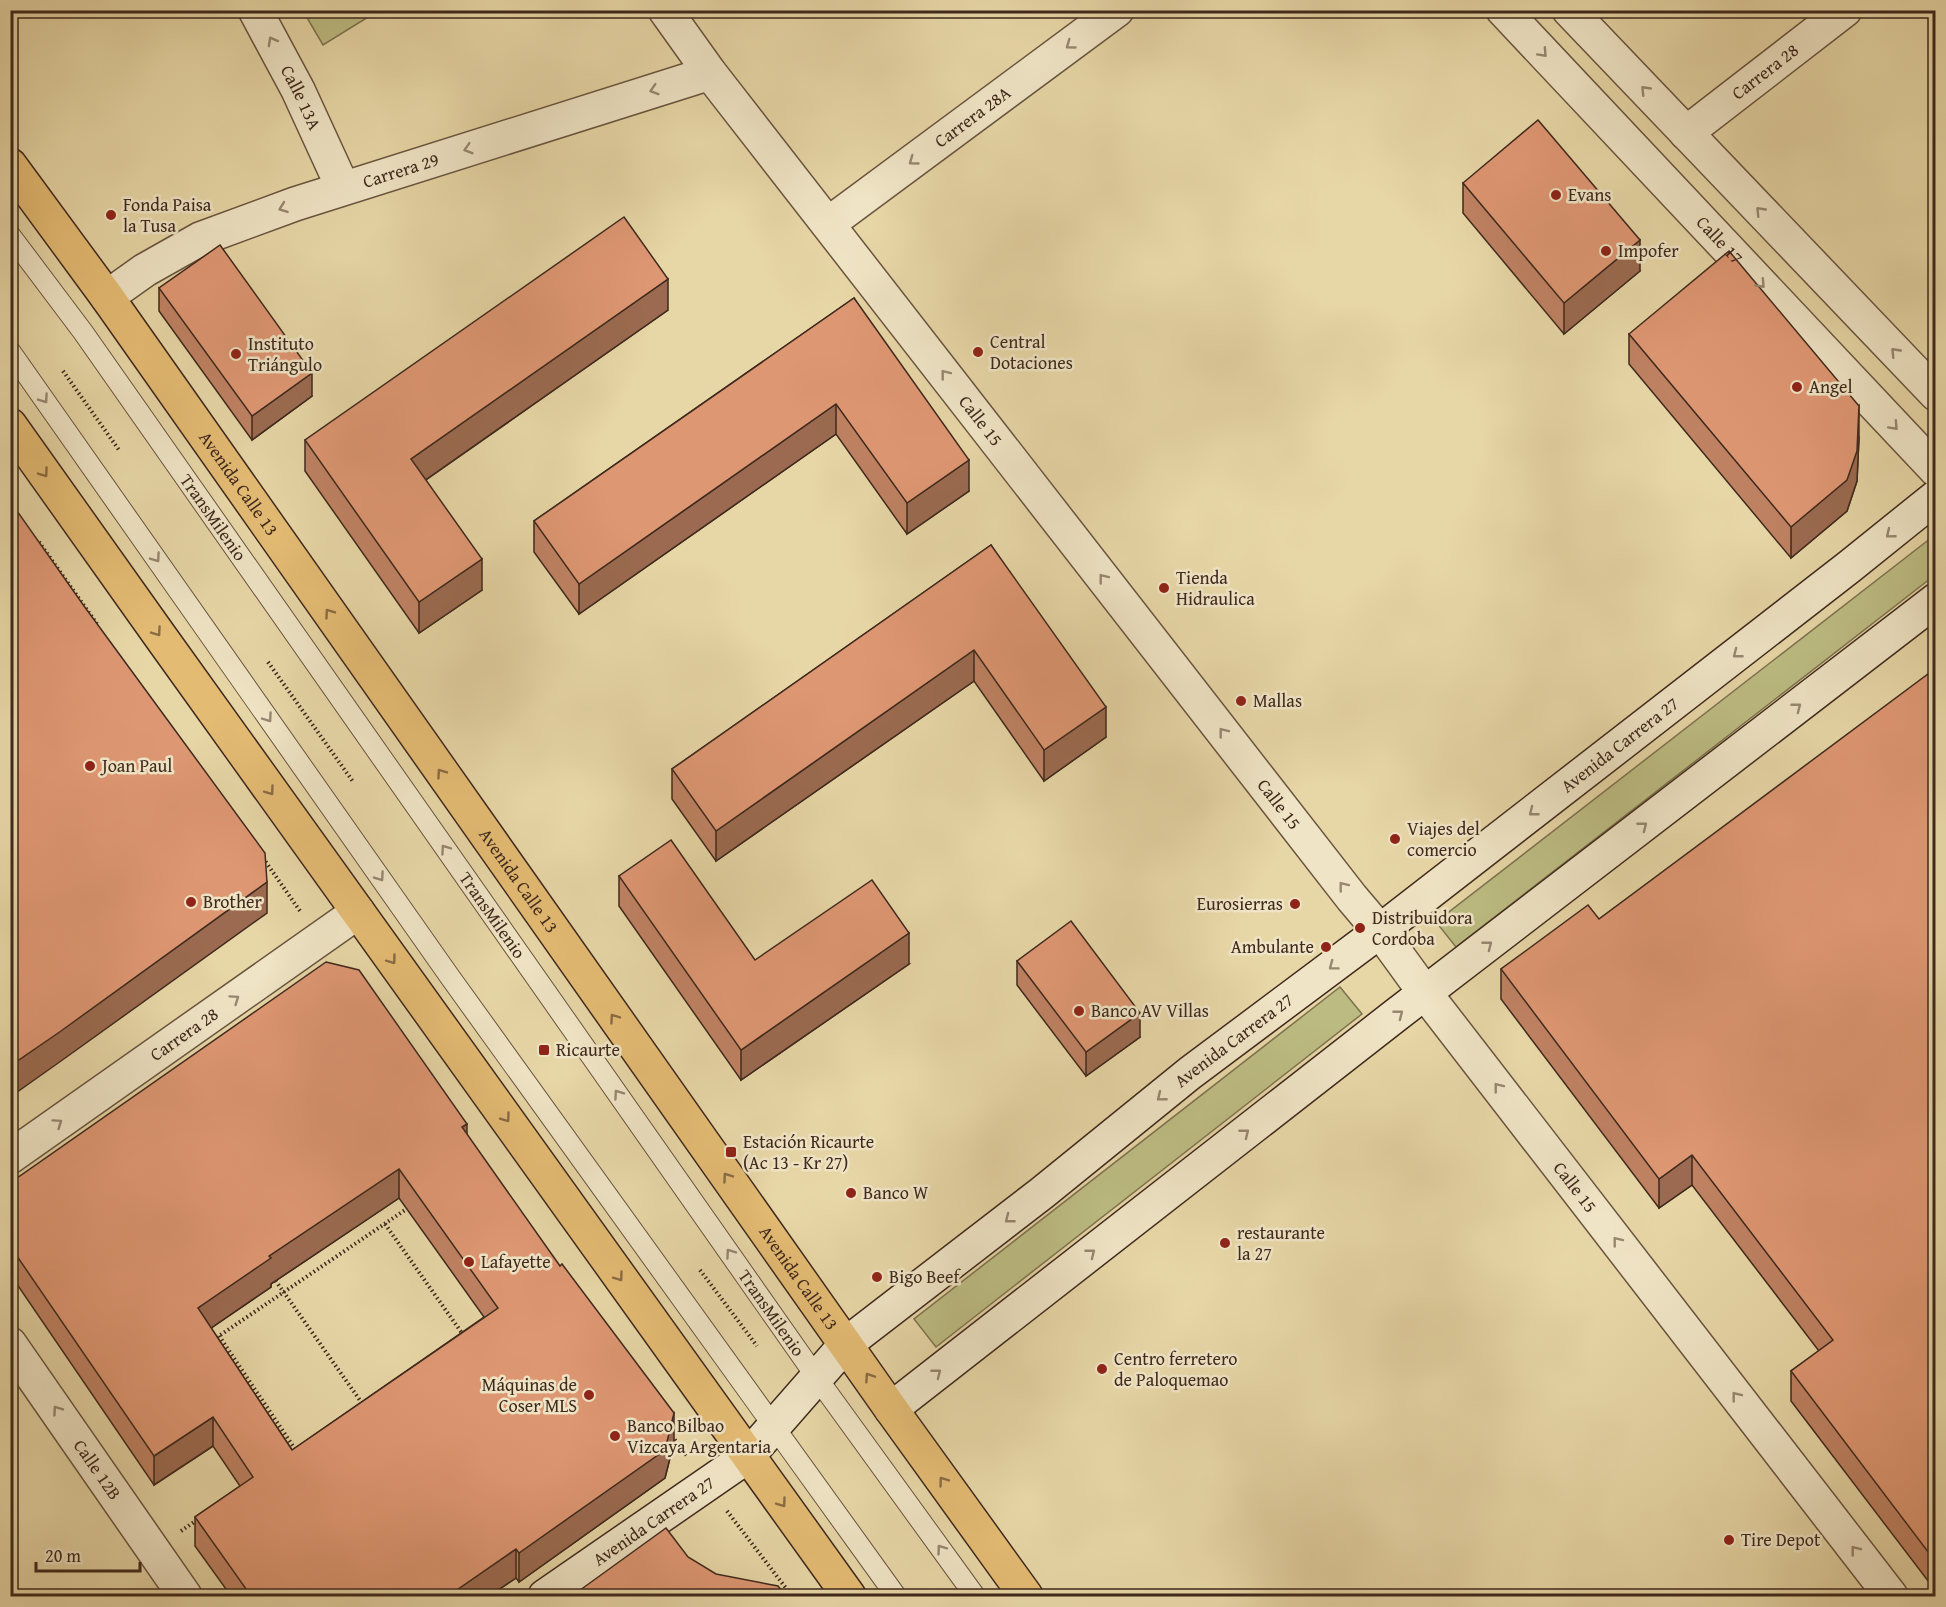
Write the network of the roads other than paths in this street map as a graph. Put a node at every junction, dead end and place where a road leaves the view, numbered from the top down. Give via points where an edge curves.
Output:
1 (255, 10) edge
2 (665, 10) edge
3 (1117, 10) edge
4 (1503, 10) edge
5 (1569, 10) edge
6 (1845, 10) edge
7 (710, 73) junction
8 (1686, 133) junction
9 (10, 165) edge
10 (343, 188) junction
11 (828, 224) junction
12 (10, 235) edge
13 (106, 297) junction
14 (10, 351) edge
15 (1935, 394) edge
16 (10, 425) edge
17 (1935, 470) edge
18 (1935, 497) edge
19 (1935, 600) edge
20 (358, 912) junction
21 (1380, 931) junction
22 (1425, 993) junction
23 (10, 1157) edge
24 (10, 1344) edge
25 (846, 1344) junction
26 (817, 1378) junction
27 (891, 1409) junction
28 (774, 1426) junction
29 (748, 1456) junction
30 (185, 1596) edge
31 (545, 1596) edge
32 (849, 1596) edge
33 (896, 1596) edge
34 (975, 1596) edge
35 (1026, 1596) edge
36 (1891, 1596) edge

10 -> 1 street, Calle 13A via 298,90
2 - 7 street, Calle 15
3 -> 11 street, Carrera 28A
4 -> 17 street, Calle 17
8 -> 5 street
6 - 8 street, Carrera 28
7 -> 10 street, Carrera 29
7 - 11 street, Calle 15
15 -> 8 street
9 - 13 main road, Avenida Calle 13
10 -> 13 street, Carrera 29 via 200,239
21 -> 11 street, Calle 15
26 -> 12 lane, TransMilenio via 96,351
25 -> 13 main road, Avenida Calle 13
14 -> 28 lane via 450,977
16 -> 20 main road
18 -> 21 street, Avenida Carrera 27
22 -> 19 street
23 -> 20 street, Carrera 28
20 -> 29 main road
21 - 22 street, Calle 15
21 -> 25 street, Avenida Carrera 27 via 1190,1073
27 -> 22 street
36 -> 22 street, Calle 15
30 -> 24 street, Calle 12B
25 - 26 street, Avenida Carrera 27
27 -> 25 main road, Avenida Calle 13
26 - 28 street, Avenida Carrera 27
34 -> 26 lane, TransMilenio
35 -> 27 main road, Avenida Calle 13
28 - 29 street, Avenida Carrera 27
28 - 33 lane
29 - 31 street, Avenida Carrera 27
29 -> 32 main road

